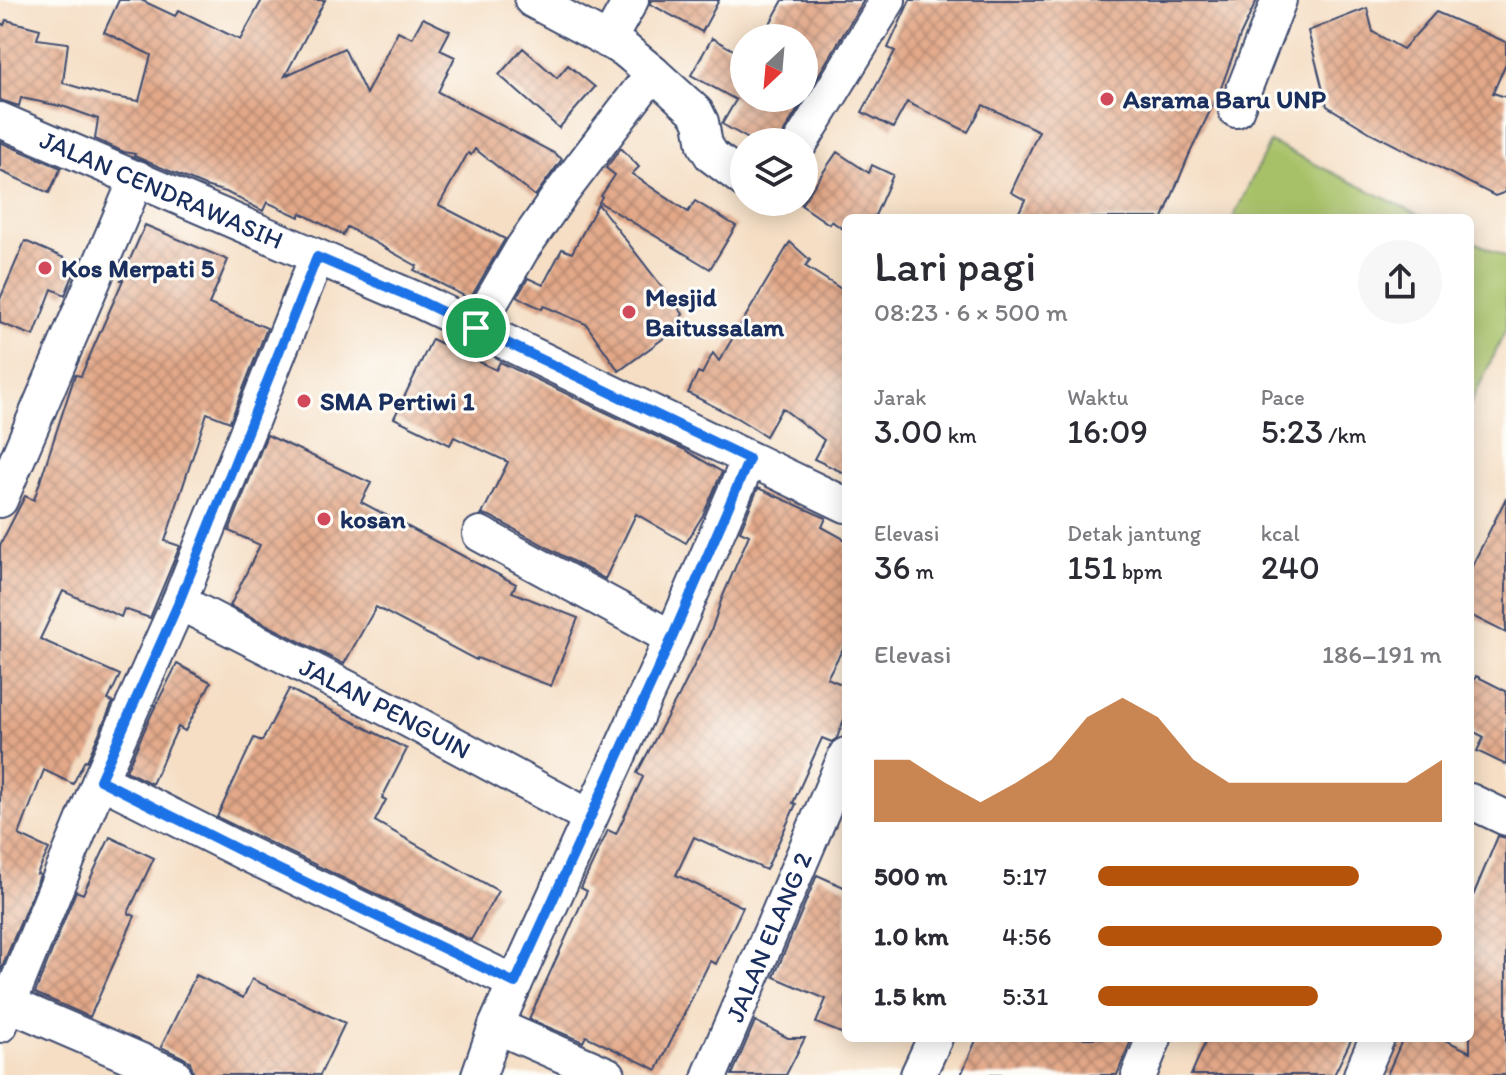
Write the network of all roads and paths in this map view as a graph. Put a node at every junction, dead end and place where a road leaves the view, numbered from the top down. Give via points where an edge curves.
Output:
1 (532, 0) edge
2 (631, 0) edge
3 (888, 0) edge
4 (1279, 0) edge
5 (608, 41) junction
6 (653, 73) junction
7 (1236, 110) dead end
8 (0, 120) edge
9 (810, 128) edge
10 (730, 170) edge
11 (137, 178) junction
12 (317, 257) junction
13 (476, 328) junction
14 (749, 459) junction
15 (0, 500) edge
16 (842, 503) edge
17 (480, 534) dead end
18 (179, 602) junction
19 (672, 638) junction
20 (842, 764) edge
21 (100, 780) junction
22 (590, 817) junction
23 (515, 983) junction
24 (3, 1009) edge
25 (496, 1026) junction
26 (933, 1042) edge
27 (1152, 1042) edge
28 (1375, 1042) edge
29 (174, 1075) edge
30 (479, 1075) edge
31 (608, 1075) edge
32 (710, 1075) edge
33 (918, 1075) edge
34 (1139, 1075) edge
35 (1361, 1075) edge

1 - 5 street
2 - 5 street
3 - 9 street
4 - 7 street
5 - 6 street
6 - 10 street via 696,112 705,145
6 - 13 street via 551,206
8 - 11 street, JALAN CENDRAWASIH
11 - 12 street, JALAN CENDRAWASIH
11 - 15 street
12 - 13 street, JALAN CENDRAWASIH
12 - 18 street
13 - 14 street, JALAN CENDRAWASIH
14 - 16 street, JALAN CENDRAWASIH
14 - 19 street
17 - 19 street
18 - 21 street
18 - 22 street, JALAN PENGUIN
19 - 22 street
20 - 32 street, JALAN ELANG 2
21 - 23 street
21 - 24 street
22 - 23 street
23 - 25 street
24 - 29 street
25 - 30 street
25 - 31 street
26 - 33 street
27 - 34 street
28 - 35 street

